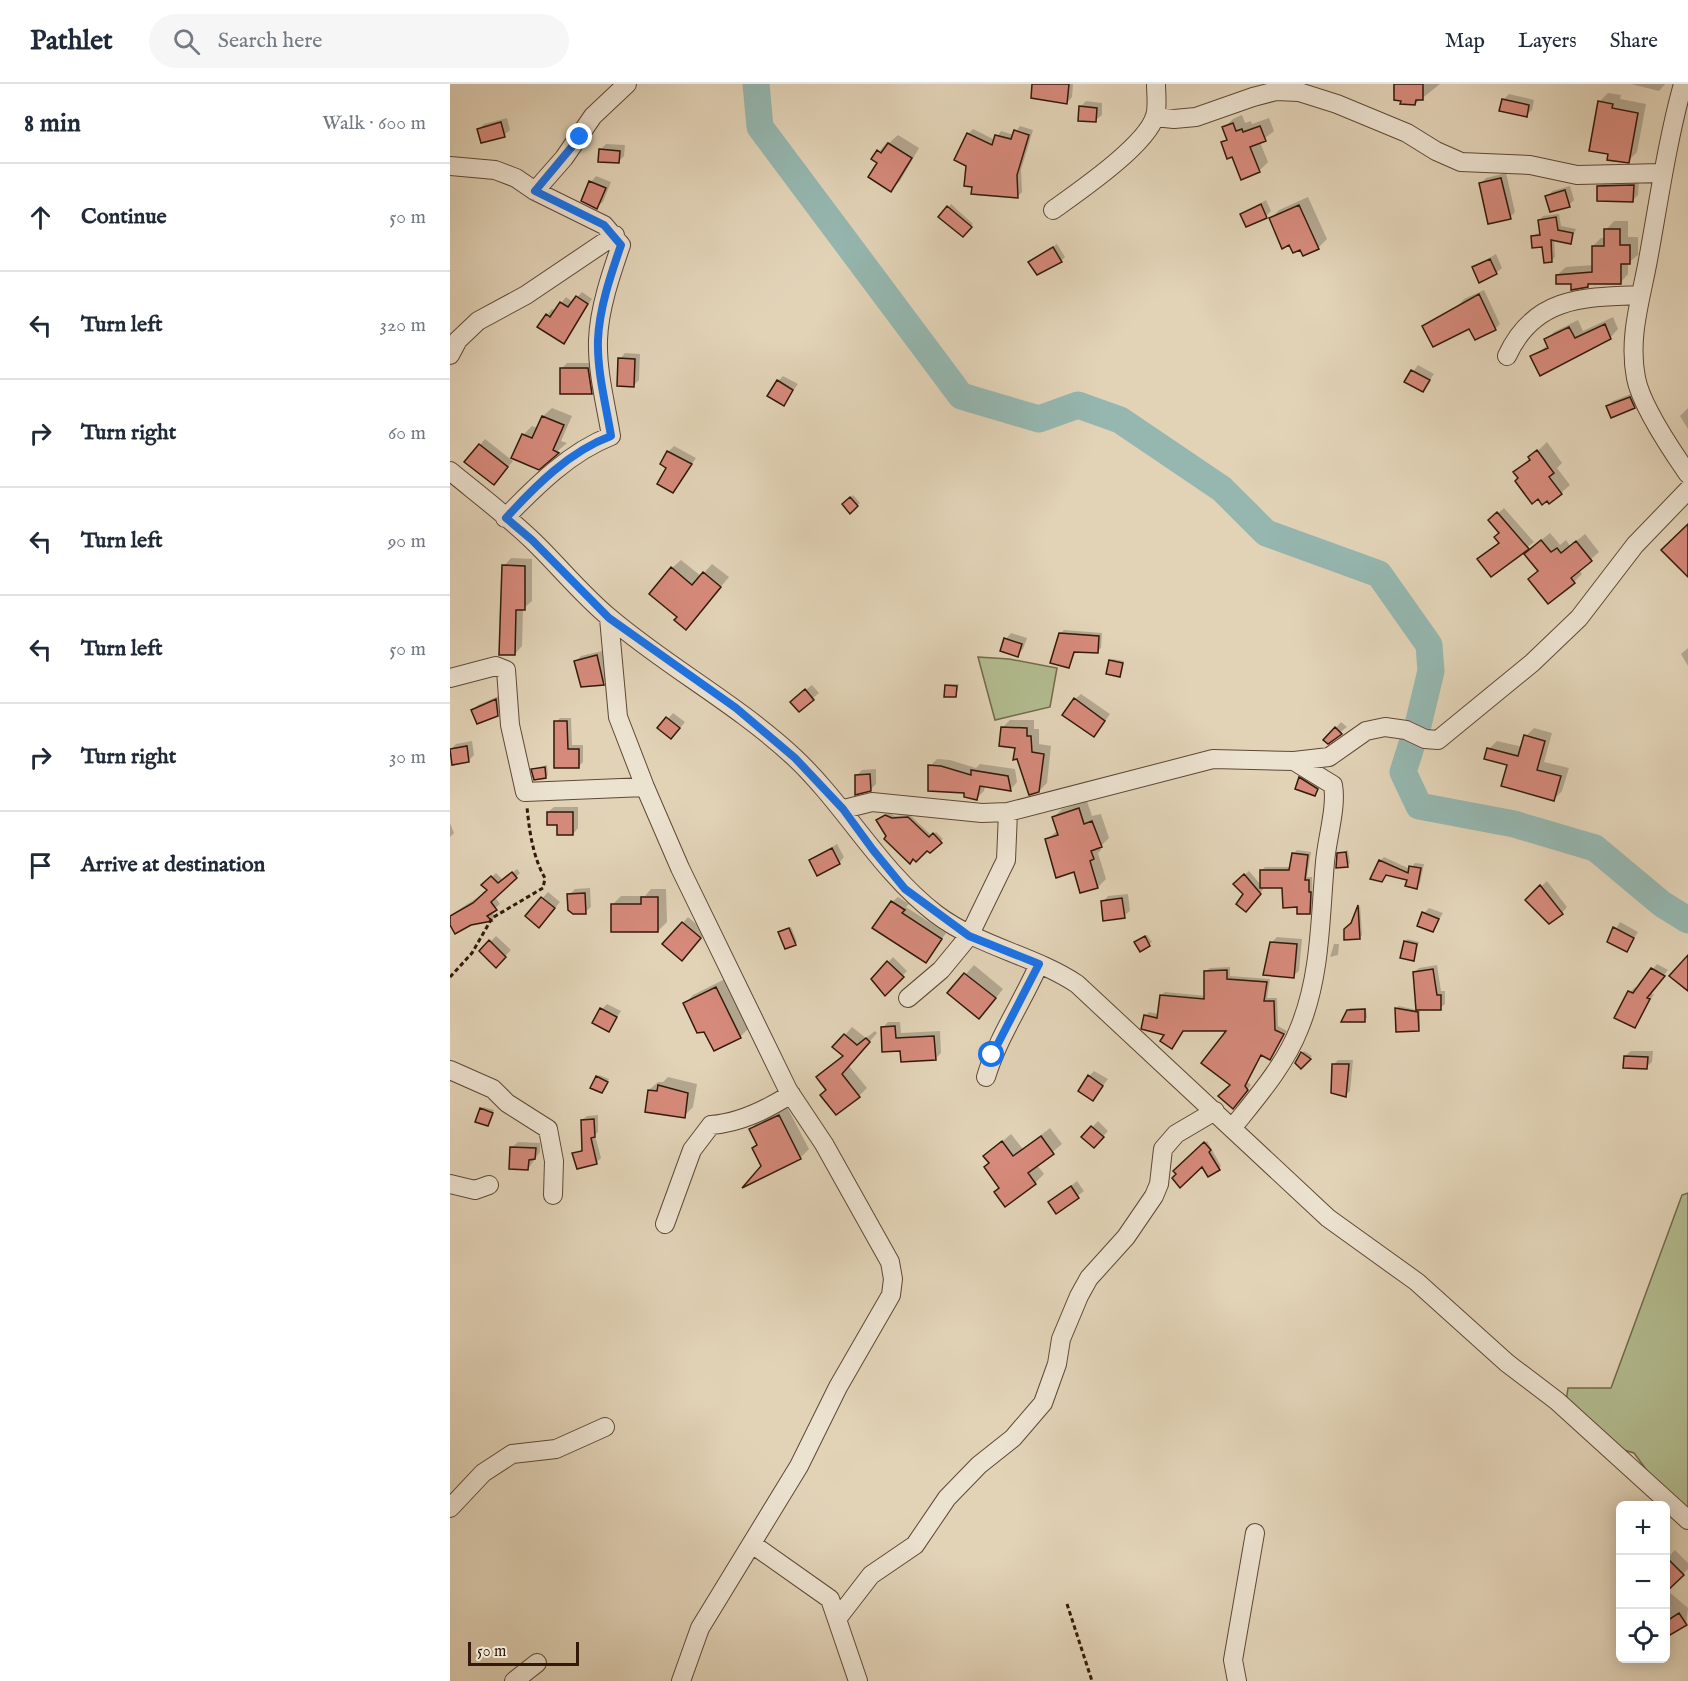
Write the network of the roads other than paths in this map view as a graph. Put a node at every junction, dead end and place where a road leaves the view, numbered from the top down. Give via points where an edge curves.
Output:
1 (627, 84) edge
2 (1156, 84) edge
3 (1683, 84) edge
4 (1155, 117) junction
5 (450, 166) edge
6 (1662, 173) junction
7 (535, 191) junction
8 (1053, 210) dead end
9 (615, 235) junction
10 (1640, 295) junction
11 (450, 355) edge
12 (1507, 356) dead end
13 (450, 471) edge
14 (1688, 474) edge
15 (1688, 490) edge
16 (506, 518) junction
17 (609, 618) junction
18 (450, 678) edge
19 (1294, 761) junction
20 (645, 787) junction
21 (843, 809) junction
22 (1008, 812) junction
23 (969, 936) junction
24 (1039, 964) junction
25 (908, 998) dead end
26 (450, 1070) edge
27 (986, 1077) dead end
28 (791, 1094) junction
29 (1215, 1111) junction
30 (1233, 1127) junction
31 (450, 1184) edge
32 (489, 1185) dead end
33 (553, 1195) dead end
34 (665, 1224) dead end
35 (605, 1427) dead end
36 (450, 1508) edge
37 (1688, 1520) edge
38 (1255, 1533) dead end
39 (752, 1545) junction
40 (837, 1619) junction
41 (537, 1664) dead end
42 (514, 1681) edge
43 (681, 1681) edge
44 (858, 1681) edge
45 (1237, 1681) edge

1 - 7 street via 593,116
2 - 4 street
3 - 6 street
4 - 6 street via 1196,117 1253,97 1299,92 1407,133 1461,162 1530,165 1577,175
4 - 8 street via 1108,171
5 - 7 street via 495,170
6 - 10 street
7 - 9 street via 604,225
9 - 11 street via 526,295 478,321 458,340
9 - 16 street via 621,245 611,273 598,339 611,436 591,444 536,486
10 - 12 street via 1578,299 1547,310 1516,338
10 - 14 street via 1633,348 1636,380
13 - 16 street
15 - 19 street via 1635,545 1579,618 1438,740 1385,727 1366,731 1329,757
16 - 17 street
17 - 20 street via 618,717
17 - 21 street via 764,730
18 - 20 street via 496,666 506,670 510,725 525,792
19 - 22 street via 1213,759
19 - 30 street via 1327,780 1335,792 1316,962 1299,1031 1262,1092
20 - 28 street via 680,868
21 - 22 street via 872,802
21 - 23 street via 905,889
22 - 23 street via 1006,860
23 - 24 street
23 - 25 street via 941,970
24 - 27 street via 1004,1030
24 - 29 street via 1077,984
26 - 33 street via 493,1089 507,1103 548,1129 554,1161
28 - 34 street via 729,1124 711,1125 692,1150
28 - 39 street via 864,1213 890,1262 893,1279 891,1295
29 - 30 street
29 - 40 street via 1176,1134 1163,1149 1154,1196 1079,1296 1061,1339 1043,1403 1013,1438 947,1498 915,1545 872,1575
30 - 37 street via 1328,1218 1417,1282
31 - 32 street via 475,1190
35 - 36 street via 556,1449 512,1454 483,1473
38 - 45 street via 1233,1659
39 - 40 street via 830,1599
39 - 43 street via 700,1629
40 - 44 street
41 - 42 street

